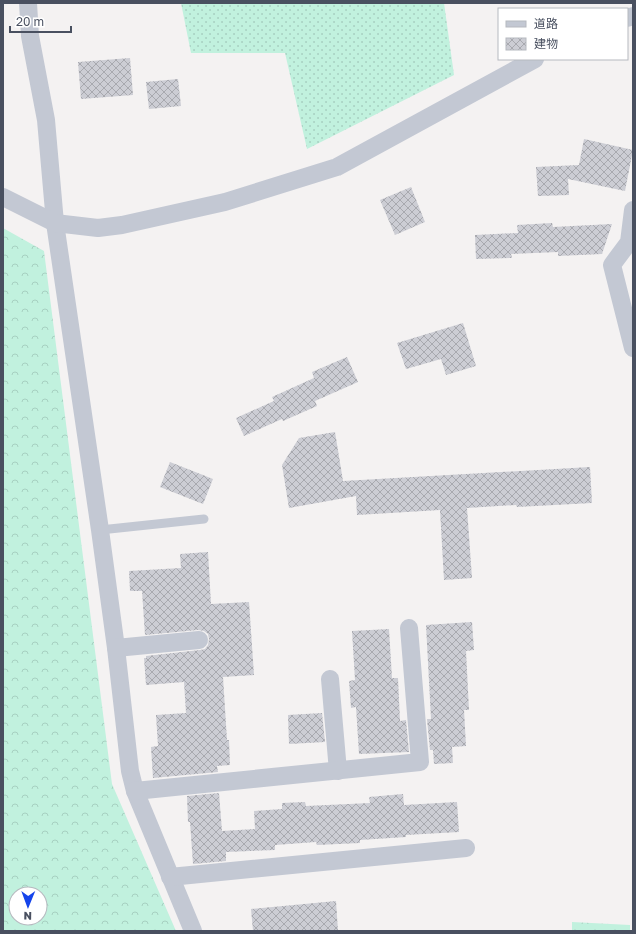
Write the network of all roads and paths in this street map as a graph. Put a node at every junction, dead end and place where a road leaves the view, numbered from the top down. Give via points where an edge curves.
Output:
1 (28, 3) edge
2 (533, 60) edge
3 (3, 197) edge
4 (633, 210) edge
5 (56, 223) junction
6 (633, 348) edge
7 (204, 519) dead end
8 (100, 530) junction
9 (409, 628) dead end
10 (199, 640) dead end
11 (116, 648) junction
12 (330, 679) dead end
13 (338, 771) junction
14 (135, 791) junction
15 (466, 848) dead end
16 (170, 877) junction
17 (193, 931) edge

1 - 5 street via 30,36 46,120
2 - 5 street via 337,167 225,202 122,226 98,228
3 - 5 street
4 - 6 street via 629,242 612,265
5 - 8 street
7 - 8 lane
8 - 11 street
9 - 13 street via 420,762
10 - 11 street
11 - 14 street via 130,771
12 - 13 street
13 - 14 street
14 - 16 street
15 - 16 street
16 - 17 street

